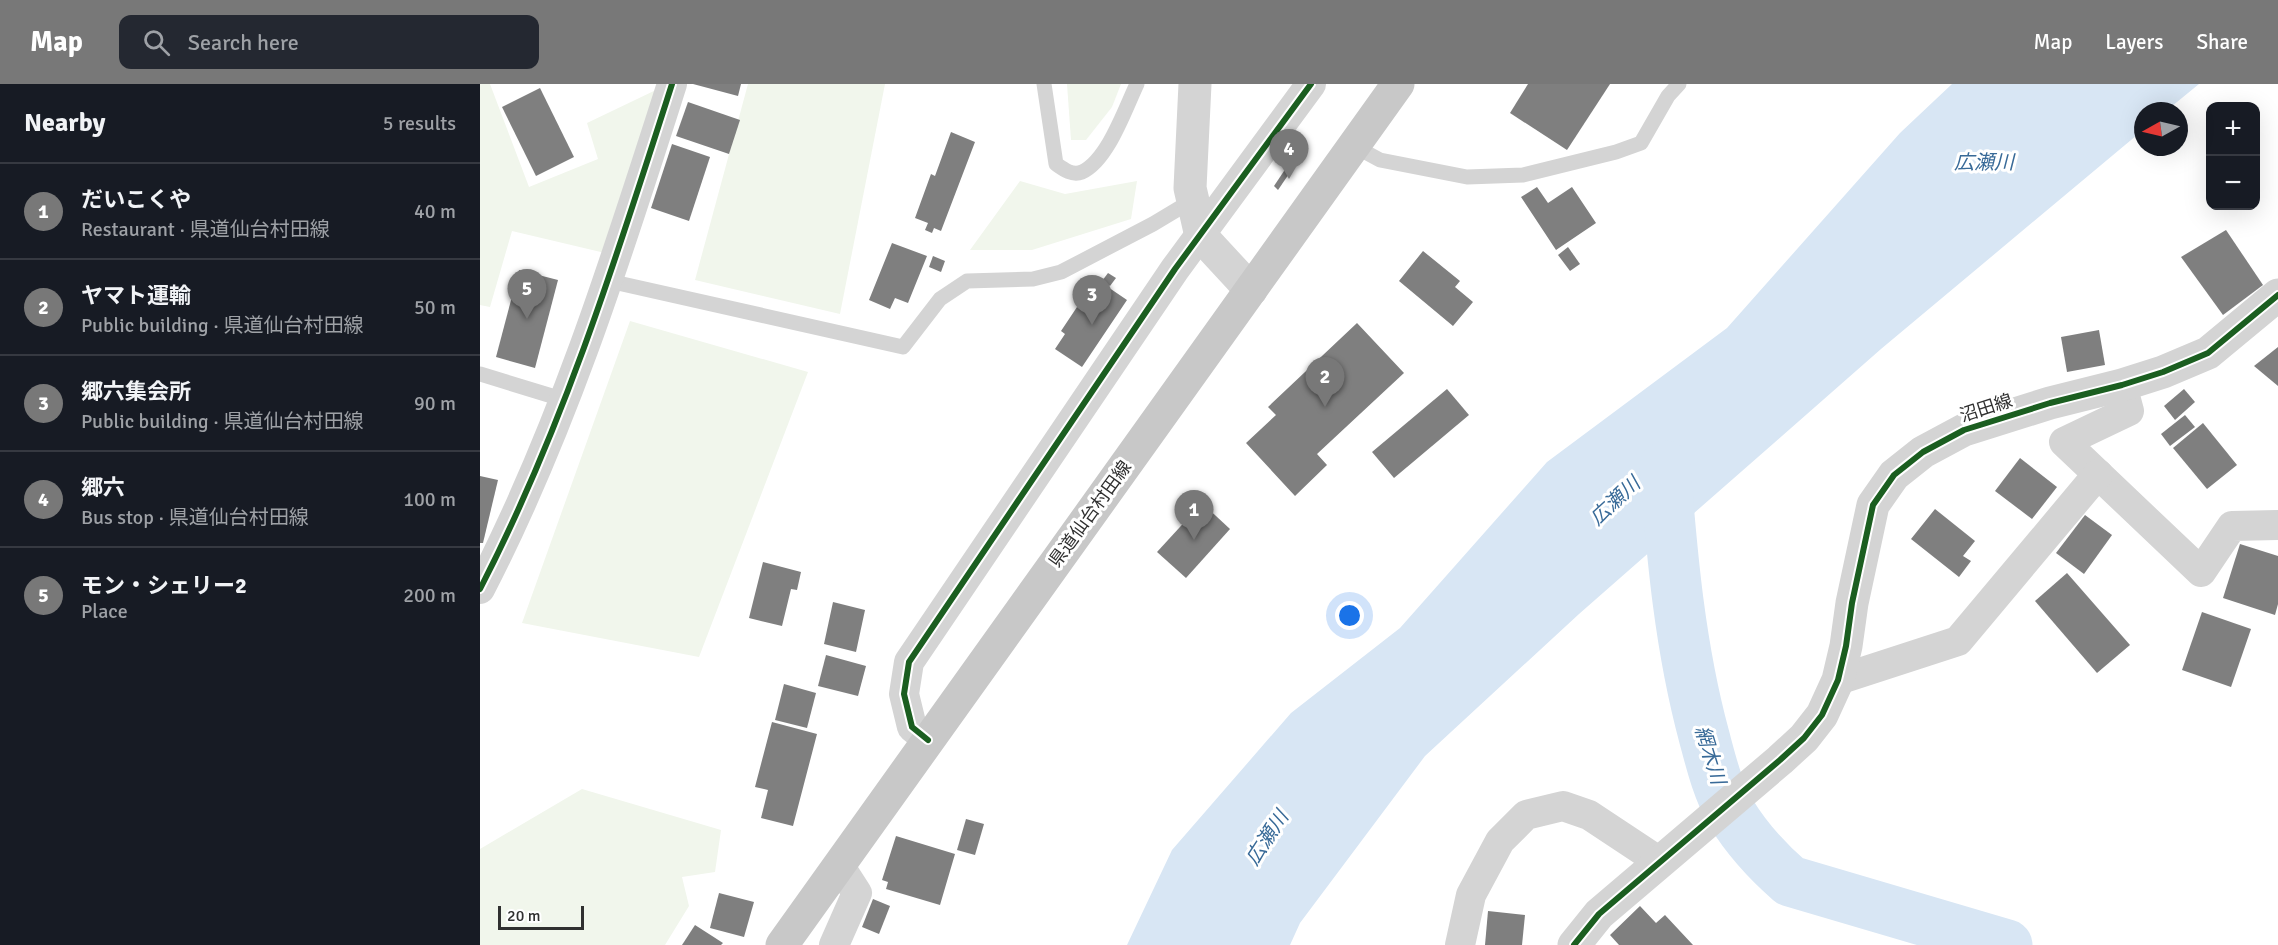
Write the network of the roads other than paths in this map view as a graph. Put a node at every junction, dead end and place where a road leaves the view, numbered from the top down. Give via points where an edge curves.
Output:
1 (672, 84) edge
2 (1044, 84) edge
3 (1137, 84) edge
4 (1195, 84) edge
5 (1311, 84) edge
6 (1398, 84) edge
7 (1679, 84) edge
8 (1354, 146) junction
9 (1193, 200) junction
10 (1201, 236) junction
11 (609, 281) junction
12 (1251, 290) junction
13 (2278, 295) edge
14 (480, 374) edge
15 (2122, 385) junction
16 (565, 400) junction
17 (2098, 474) junction
18 (2278, 525) edge
19 (483, 577) edge
20 (1838, 680) junction
21 (928, 740) junction
22 (1660, 862) junction
23 (839, 865) junction
24 (782, 945) edge
25 (834, 945) edge
26 (1460, 945) edge
27 (1574, 945) edge

1 - 11 street
2 - 3 lane via 1056,165 1069,173 1081,173 1102,155
4 - 9 street via 1190,188
5 - 10 street
6 - 8 main road, 県道仙台村田線
7 - 8 lane via 1641,143 1523,175 1467,177 1380,160
8 - 12 main road, 県道仙台村田線
9 - 10 street
9 - 11 lane via 1060,272 1033,279 967,281 940,299 903,347
10 - 12 street
10 - 21 street via 909,662 904,694 912,727
11 - 16 street
12 - 21 main road, 県道仙台村田線
13 - 15 street, 沼田線 via 2208,353
14 - 16 lane
15 - 17 street via 2128,411 2064,442
15 - 20 street, 沼田線 via 1964,430 1923,452 1894,476 1873,505
16 - 19 street via 507,537
17 - 18 street via 2201,572 2232,526
17 - 20 street via 1958,641
20 - 22 street, 沼田線 via 1822,715 1804,738
21 - 23 main road, 県道仙台村田線
22 - 26 street via 1589,814 1563,806 1526,815 1500,841 1471,895
22 - 27 street, 沼田線 via 1599,914
23 - 24 main road, 県道仙台村田線
23 - 25 street via 856,893

